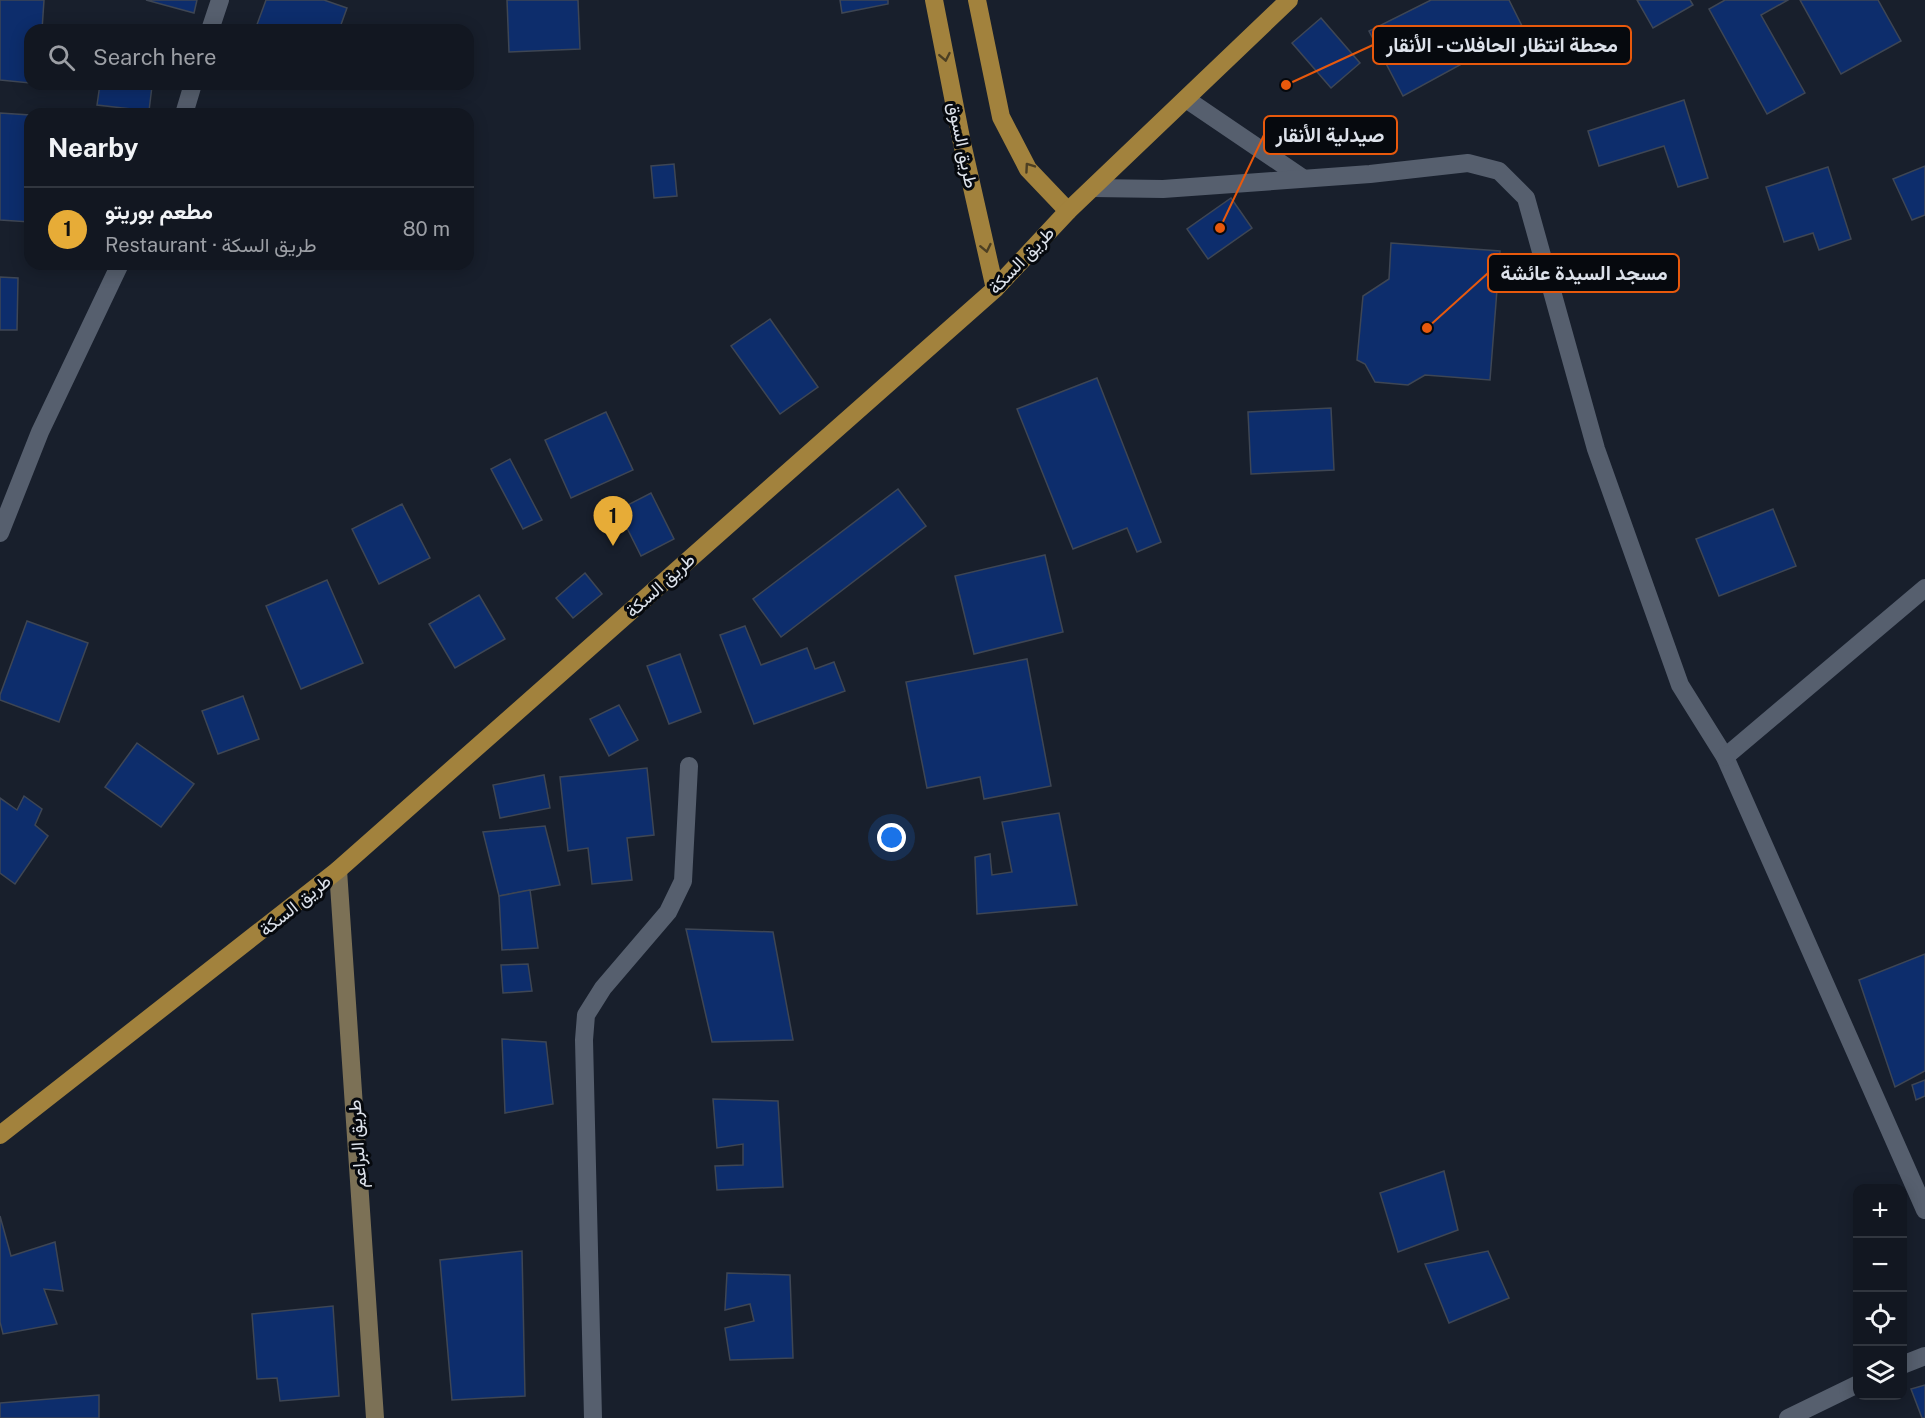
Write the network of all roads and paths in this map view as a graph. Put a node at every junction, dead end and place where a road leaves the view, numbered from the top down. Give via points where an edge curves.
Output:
1 (220, 0) edge
2 (934, 0) edge
3 (977, 0) edge
4 (1289, 0) edge
5 (212, 24) edge
6 (191, 90) edge
7 (1186, 99) junction
8 (186, 108) edge
9 (1301, 177) junction
10 (1093, 188) junction
11 (1068, 211) junction
12 (117, 270) edge
13 (994, 289) junction
14 (0, 533) edge
15 (1925, 588) edge
16 (1725, 757) junction
17 (689, 766) dead end
18 (338, 870) junction
19 (0, 1135) edge
20 (1925, 1210) edge
21 (1925, 1356) edge
22 (1907, 1363) edge
23 (1853, 1386) edge
24 (375, 1418) edge
25 (593, 1418) edge
26 (1788, 1418) edge

1 - 5 street
2 -> 13 main road, طريق السوق
11 -> 3 main road via 1028,169 1001,117
4 - 7 main road, طريق السكة
6 - 8 street
7 - 9 street
7 - 10 main road, طريق السكة
9 - 10 street via 1163,189
9 - 16 street via 1468,163 1499,171 1526,198 1596,449 1680,685
10 - 11 main road, طريق السكة
11 - 13 main road, طريق السكة
12 - 14 street via 40,432
13 - 18 main road, طريق السكة
15 - 16 street
16 - 20 street
17 - 25 street via 683,881 668,912 603,988 586,1015
18 - 19 main road, طريق السكة
18 - 24 street, طريق البراعم
21 - 22 street
23 - 26 street

